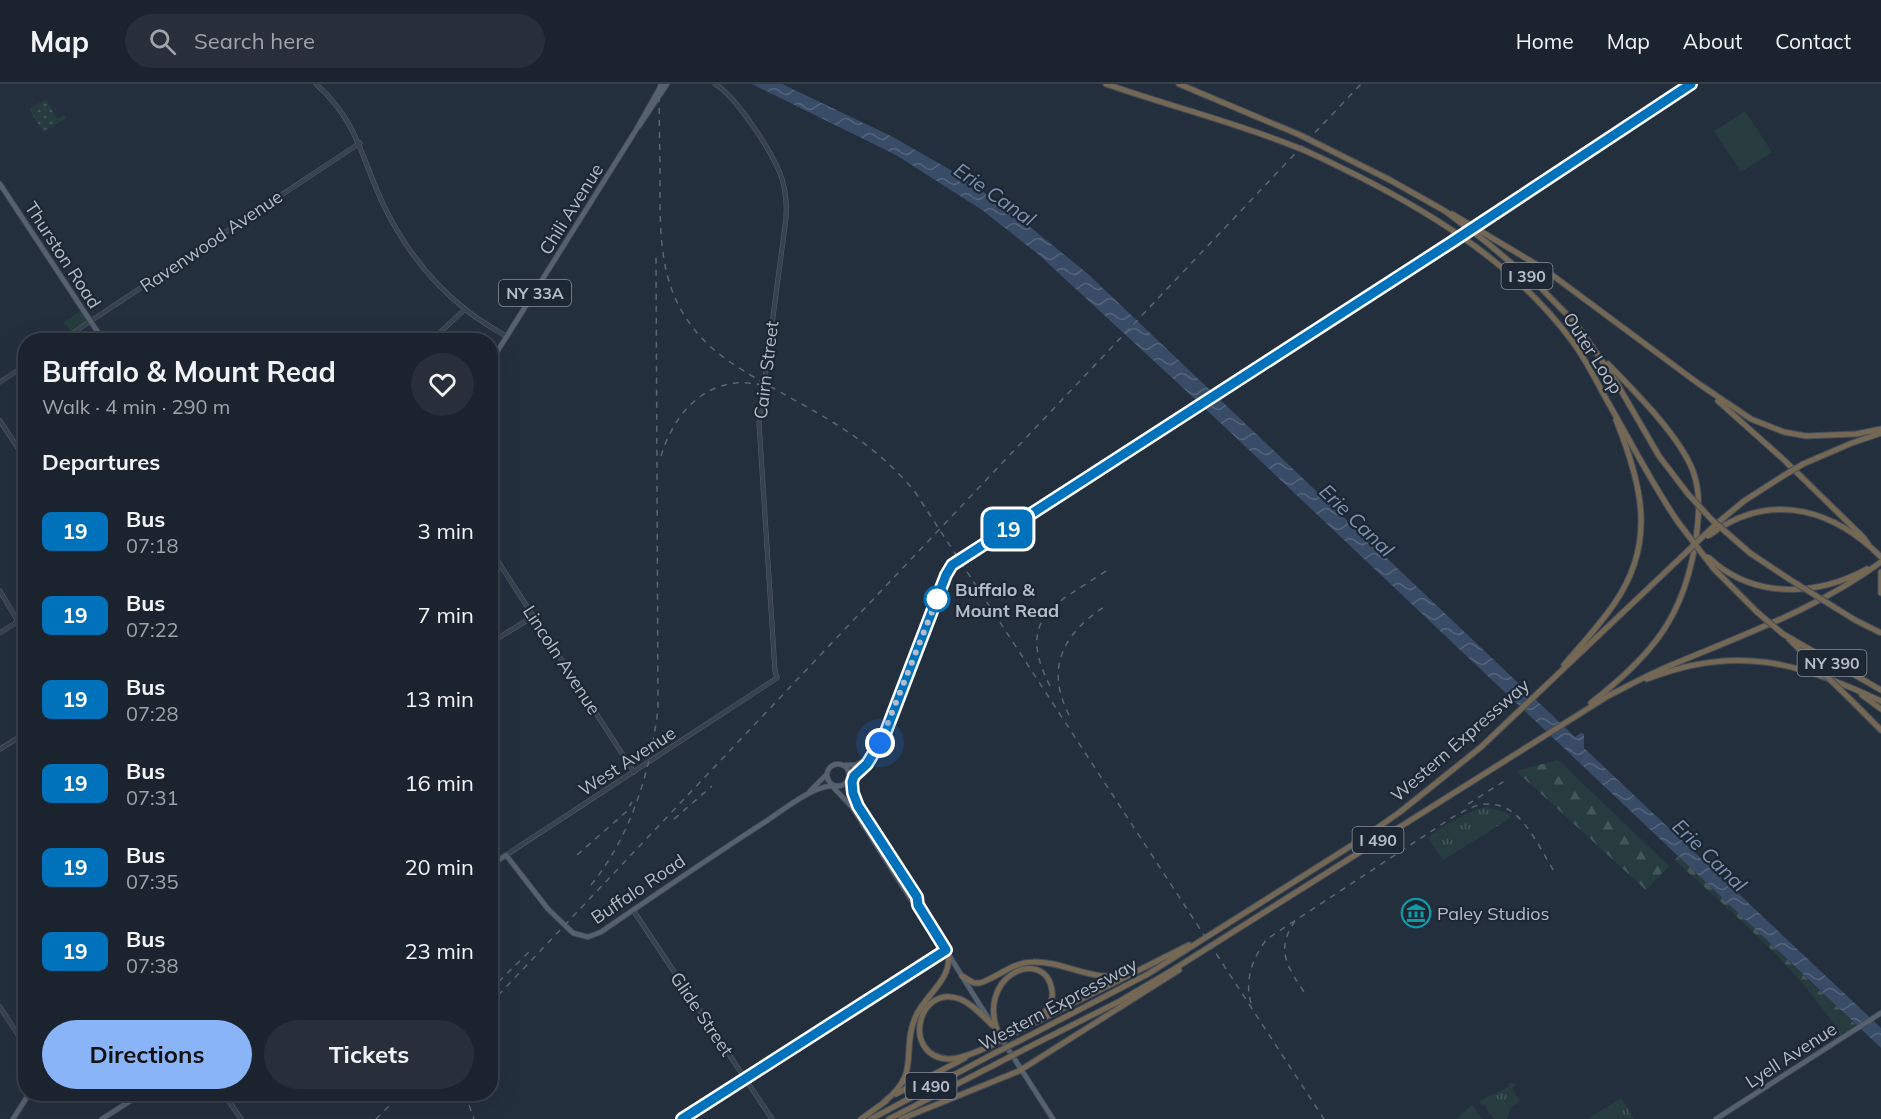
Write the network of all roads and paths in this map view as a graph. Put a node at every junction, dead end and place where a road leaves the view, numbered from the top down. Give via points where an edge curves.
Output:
1 (315, 84) edge
2 (662, 84) edge
3 (667, 84) edge
4 (715, 84) edge
5 (1106, 84) edge
6 (1179, 84) edge
7 (1691, 84) edge
8 (636, 130) junction
9 (360, 143) junction
10 (0, 183) edge
11 (1445, 211) junction
12 (465, 309) junction
13 (90, 321) junction
14 (72, 333) edge
15 (98, 333) edge
16 (439, 333) edge
17 (507, 337) junction
18 (498, 351) edge
19 (1597, 352) junction
20 (18, 370) edge
21 (0, 382) edge
22 (1699, 384) junction
23 (1610, 405) junction
24 (0, 421) edge
25 (1881, 431) edge
26 (18, 448) edge
27 (1716, 528) junction
28 (1868, 544) junction
29 (1881, 560) edge
30 (498, 561) edge
31 (1715, 567) junction
32 (1871, 568) junction
33 (1881, 572) edge
34 (1880, 586) edge
35 (0, 591) edge
36 (1881, 593) edge
37 (534, 615) junction
38 (18, 621) joint
39 (0, 633) edge
40 (1881, 633) edge
41 (1783, 634) junction
42 (498, 639) edge
43 (777, 678) joint
44 (1842, 683) junction
45 (1543, 688) junction
46 (1881, 690) edge
47 (1618, 691) junction
48 (1881, 701) edge
49 (1881, 709) edge
50 (1573, 717) junction
51 (1881, 730) edge
52 (18, 738) edge
53 (0, 749) edge
54 (873, 754) junction
55 (844, 765) junction
56 (634, 772) junction
57 (826, 774) junction
58 (854, 776) junction
59 (849, 779) junction
60 (832, 786) junction
61 (801, 799) junction
62 (858, 806) junction
63 (506, 855) junction
64 (498, 860) edge
65 (918, 905) junction
66 (633, 910) junction
67 (1220, 928) junction
68 (1220, 940) junction
69 (947, 952) junction
70 (1144, 967) junction
71 (962, 976) junction
72 (0, 1007) edge
73 (1880, 1014) edge
74 (992, 1025) junction
75 (1017, 1032) junction
76 (18, 1035) edge
77 (1001, 1039) junction
78 (988, 1047) junction
79 (1022, 1070) junction
80 (745, 1078) junction
81 (25, 1101) edge
82 (130, 1101) edge
83 (229, 1101) edge
84 (885, 1101) junction
85 (13, 1119) edge
86 (102, 1119) edge
87 (241, 1119) edge
88 (682, 1119) edge
89 (772, 1119) edge
90 (861, 1119) edge
91 (871, 1119) edge
92 (889, 1119) edge
93 (901, 1119) edge
94 (1053, 1119) edge
95 (1716, 1119) edge

1 - 9 street via 341,110
2 - 8 main road, Chili Avenue / NY 33A
3 - 8 main road, Chili Avenue / NY 33A
4 - 43 street, Cairn Street via 730,95 770,154 784,191 786,218 759,423
5 - 23 highway, Outer Loop / I 390 via 1302,149 1444,225 1494,261 1541,305 1590,368
6 - 11 highway, Outer Loop / I 390 via 1300,135
7 - 54 main road, bridge via 952,565 885,734
8 - 17 main road, Chili Avenue / NY 33A
9 - 12 street via 383,203 403,239 432,277
9 - 13 street, Ravenwood Avenue
10 - 13 main road, Thurston Road
11 - 19 highway, Outer Loop / I 390 via 1541,288
11 - 22 highway via 1544,269
12 - 16 street
12 - 17 street
13 - 14 street, Ravenwood Avenue
13 - 15 main road, Thurston Road
17 - 18 main road, Chili Avenue / NY 33A
19 - 40 highway, Outer Loop / NY 390, bridge via 1659,456 1711,519 1750,553
19 - 50 highway via 1686,457 1698,487 1699,522 1687,581 1664,630 1626,675
20 - 21 street
22 - 25 highway via 1751,418 1784,432 1831,437
22 - 28 highway via 1807,481
23 - 31 highway, Outer Loop / I 390, bridge via 1654,486
23 - 45 highway via 1640,500 1639,553 1615,604
24 - 26 street
25 - 27 highway, Western Expressway / I 490, bridge via 1803,464 1744,501
27 - 28 highway via 1752,513 1791,509 1826,518
27 - 45 highway, Western Expressway / I 490, bridge
28 - 29 highway
29 - 32 highway
30 - 37 street, Lincoln Avenue
31 - 32 highway via 1746,582 1776,590 1828,585
31 - 41 highway, NY 390, bridge
32 - 47 highway, Western Expressway / I 490 via 1828,596
33 - 34 highway
34 - 36 highway
35 - 38 street
37 - 42 street
37 - 56 street, Lincoln Avenue
38 - 39 street
41 - 46 highway, NY 390
41 - 51 highway, bridge
43 - 56 street, West Avenue
44 - 47 highway via 1773,663 1727,659 1680,667
44 - 48 highway
44 - 49 highway
45 - 67 highway, Western Expressway / I 490 via 1456,768 1400,812
47 - 50 highway, Western Expressway / I 490
50 - 68 highway, Western Expressway / I 490
52 - 53 street
54 - 55 main road via 856,765
54 - 58 main road
55 - 57 main road via 834,766
55 - 59 main road via 850,772
56 - 63 street, West Avenue
57 - 60 main road
57 - 61 main road, Buffalo Road
58 - 59 main road
58 - 62 main road via 852,790
59 - 60 main road
59 - 62 main road via 849,794
60 - 61 main road, Buffalo Road
60 - 65 main road via 852,807
61 - 66 main road, Buffalo Road
62 - 65 main road via 917,897
63 - 64 main road, West Avenue
63 - 66 main road, Buffalo Road via 548,909 579,936 595,935
65 - 69 main road
66 - 80 street, Glide Street
67 - 70 highway
67 - 91 highway, Western Expressway / I 490, bridge via 1131,983
68 - 79 highway
68 - 92 highway, Western Expressway / I 490, bridge via 1131,994
69 - 71 main road
69 - 80 street
69 - 84 highway via 946,974 919,1009 914,1022 906,1076 899,1089
70 - 71 highway via 1105,977 1032,962 1013,966 981,983
70 - 75 highway
71 - 74 main road
72 - 76 street
73 - 95 main road, Lyell Avenue
74 - 77 main road
74 - 78 highway via 966,1002 951,997 932,1003 920,1022 923,1043 938,1056 957,1058
75 - 77 highway via 1043,1014 1052,1001 1048,980 1032,969 1012,973 997,991 994,1014
75 - 78 highway, bridge
77 - 79 main road
78 - 84 highway
79 - 93 highway
79 - 94 main road
80 - 88 street
80 - 89 street, Glide Street
81 - 85 main road
82 - 86 main road
83 - 87 street
84 - 90 highway

